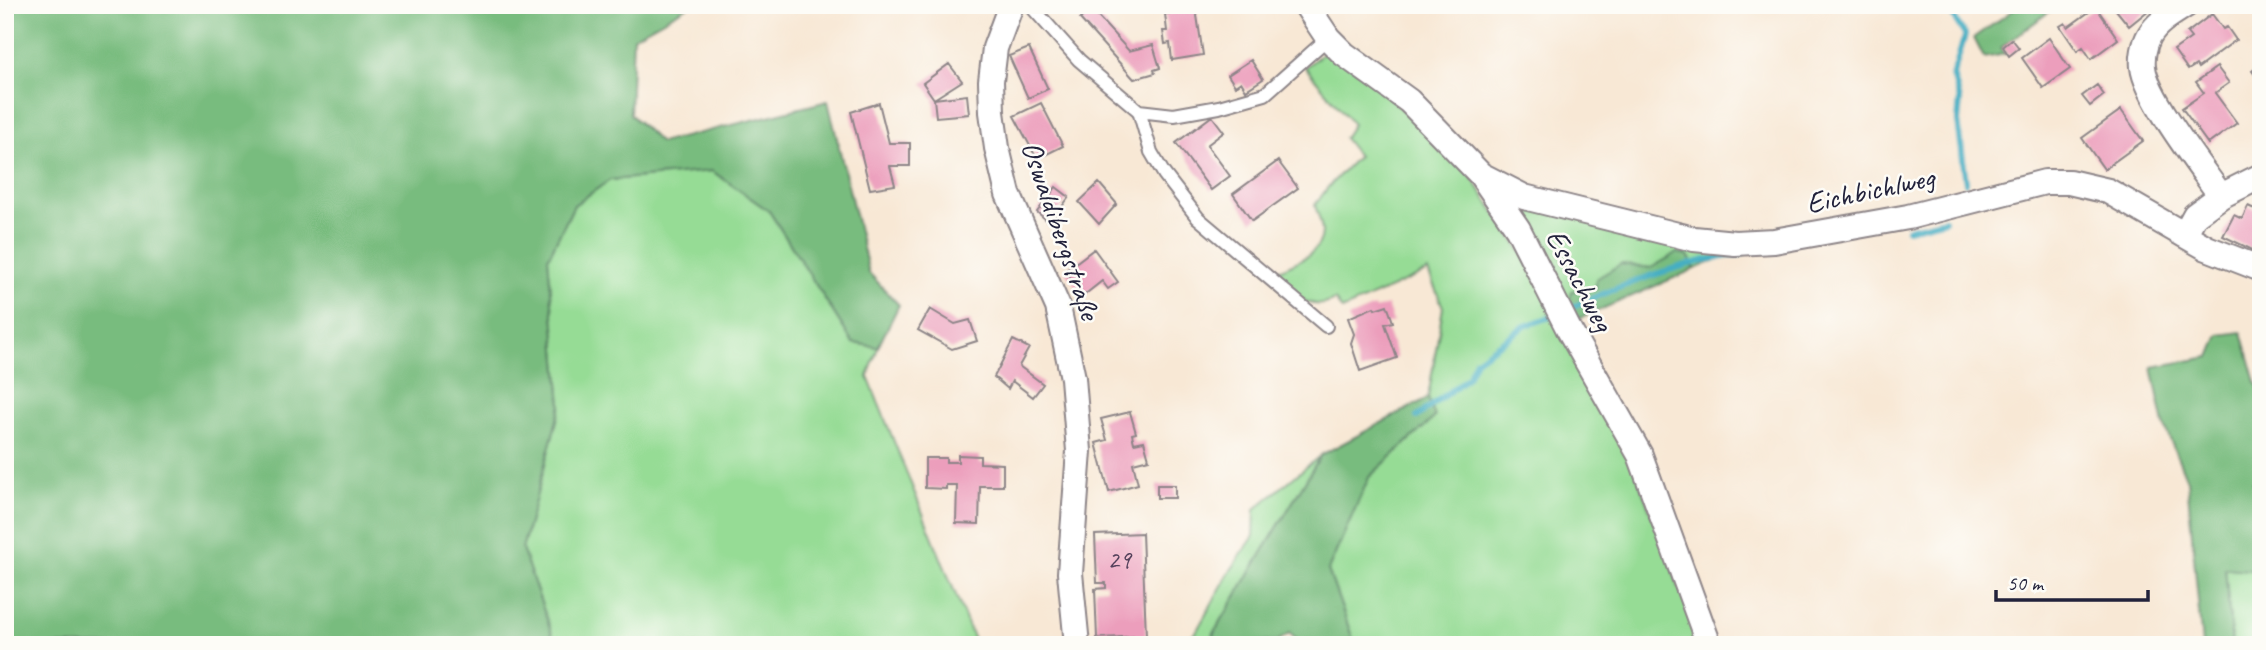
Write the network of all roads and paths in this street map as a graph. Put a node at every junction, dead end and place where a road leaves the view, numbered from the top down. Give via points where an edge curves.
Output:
1 (1011, 5) edge
2 (1030, 5) edge
3 (1306, 5) edge
4 (2186, 5) edge
5 (1328, 38) junction
6 (1139, 111) junction
7 (1481, 175) junction
8 (2261, 176) edge
9 (2221, 196) junction
10 (2184, 234) junction
11 (2261, 269) edge
12 (1326, 326) dead end
13 (1077, 645) edge
14 (1709, 645) edge

1 - 13 street, Oswaldibergstraße via 995,48 992,112 1008,194 1058,307 1073,378 1079,451 1070,573
2 - 6 lane via 1079,60
3 - 5 street, Essachweg
4 - 9 street via 2161,21 2149,36 2143,70 2156,102
5 - 6 lane via 1265,94 1174,115
5 - 7 street, Essachweg via 1409,101
6 - 12 lane via 1151,152 1198,218
7 - 10 street, Eichbichlweg via 1524,198 1694,239 1735,243 1774,241 1908,217 2045,181 2108,191
7 - 14 street, Essachweg via 1518,229 1640,455
8 - 9 street
9 - 10 street via 2195,215
10 - 11 street, Eichbichlweg

